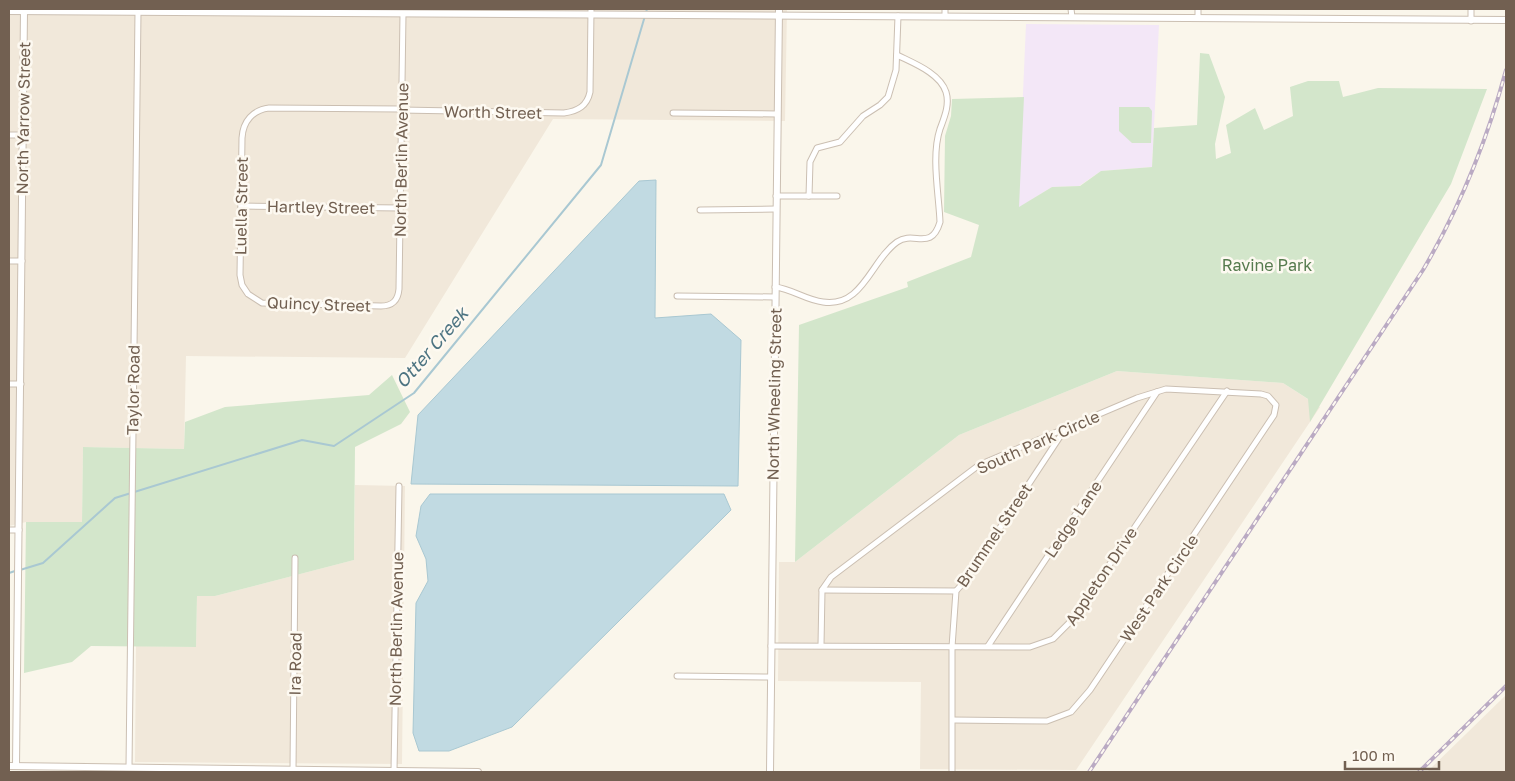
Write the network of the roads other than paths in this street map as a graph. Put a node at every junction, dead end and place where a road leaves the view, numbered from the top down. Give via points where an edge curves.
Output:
1 (945, 9) edge
2 (1071, 9) edge
3 (1198, 9) edge
4 (1471, 9) edge
5 (9, 11) edge
6 (24, 11) junction
7 (138, 11) edge
8 (402, 12) edge
9 (591, 12) edge
10 (779, 12) edge
11 (898, 16) junction
12 (945, 16) junction
13 (1072, 17) junction
14 (1198, 18) junction
15 (1506, 20) edge
16 (1471, 21) junction
17 (897, 55) junction
18 (401, 110) junction
19 (673, 113) dead end
20 (777, 114) junction
21 (250, 117) joint
22 (9, 135) edge
23 (23, 135) junction
24 (776, 196) junction
25 (808, 196) junction
26 (837, 196) dead end
27 (241, 206) junction
28 (400, 208) junction
29 (776, 209) junction
30 (700, 210) dead end
31 (9, 261) edge
32 (22, 261) junction
33 (775, 287) junction
34 (248, 294) joint
35 (677, 296) dead end
36 (775, 297) junction
37 (392, 304) joint
38 (9, 384) edge
39 (21, 384) junction
40 (1157, 391) junction
41 (1227, 391) junction
42 (1065, 428) junction
43 (399, 486) dead end
44 (9, 530) edge
45 (19, 530) junction
46 (295, 558) dead end
47 (822, 590) junction
48 (956, 591) junction
49 (821, 645) junction
50 (771, 646) junction
51 (988, 646) junction
52 (952, 647) junction
53 (677, 676) dead end
54 (771, 677) junction
55 (953, 720) junction
56 (9, 766) edge
57 (16, 766) junction
58 (129, 767) junction
59 (159, 770) edge
60 (293, 770) junction
61 (394, 771) edge
62 (478, 772) edge
63 (770, 772) edge
64 (952, 772) edge

1 - 12 street
2 - 13 street
3 - 14 street
4 - 16 street
5 - 6 street
6 - 7 street
6 - 23 street, North Yarrow Street
7 - 8 street
7 - 58 street, Taylor Road
8 - 9 street
8 - 18 street, North Berlin Avenue
9 - 10 street
9 - 18 street, Worth Street via 590,87 582,106 564,113
10 - 11 street
10 - 20 street, North Wheeling Street
11 - 12 street
11 - 17 street
12 - 13 street
13 - 14 street
14 - 16 street
15 - 16 street
17 - 25 street via 888,97 863,116 840,142 817,148 812,155
17 - 33 street via 926,70 946,92 937,152 938,231 924,240 909,237 897,242 863,286 836,301 825,303
18 - 21 street, Worth Street via 269,108
18 - 28 street, North Berlin Avenue
19 - 20 street
20 - 24 street, North Wheeling Street
21 - 27 street, Luella Street via 242,134
22 - 23 street
23 - 32 street, North Yarrow Street
24 - 25 street
24 - 29 street, North Wheeling Street
25 - 26 street
27 - 28 street, Hartley Street
27 - 34 street, Luella Street via 241,278
28 - 37 street, North Berlin Avenue via 399,289
29 - 30 street
29 - 33 street, North Wheeling Street
31 - 32 street
32 - 39 street, North Yarrow Street
33 - 36 street, North Wheeling Street
34 - 37 street, Quincy Street via 258,302 270,305
35 - 36 street
36 - 50 street, North Wheeling Street
38 - 39 street
39 - 45 street, North Yarrow Street
40 - 41 street, South Park Circle via 1173,388
40 - 42 street, South Park Circle
40 - 51 street, Ledge Lane
41 - 51 street, Appleton Drive via 1059,635 1048,642 1030,646
41 - 55 street, West Park Circle via 1268,396 1276,404 1274,415 1090,690 1071,712 1047,721
42 - 47 street, South Park Circle via 979,465 842,567
42 - 48 street, Brummel Street
43 - 61 street, North Berlin Avenue
44 - 45 street
45 - 57 street, North Yarrow Street
46 - 60 street, Ira Road
47 - 48 street
47 - 49 street
48 - 52 street, Brummel Street
49 - 50 street, Appleton Drive
49 - 52 street, Appleton Drive
50 - 54 street, North Wheeling Street
51 - 52 street, Appleton Drive
52 - 55 street, Brummel Street
53 - 54 street
54 - 63 street, North Wheeling Street
55 - 64 street, Brummel Street
56 - 57 street
57 - 58 street
58 - 59 street
59 - 60 street
60 - 61 street
61 - 62 street

